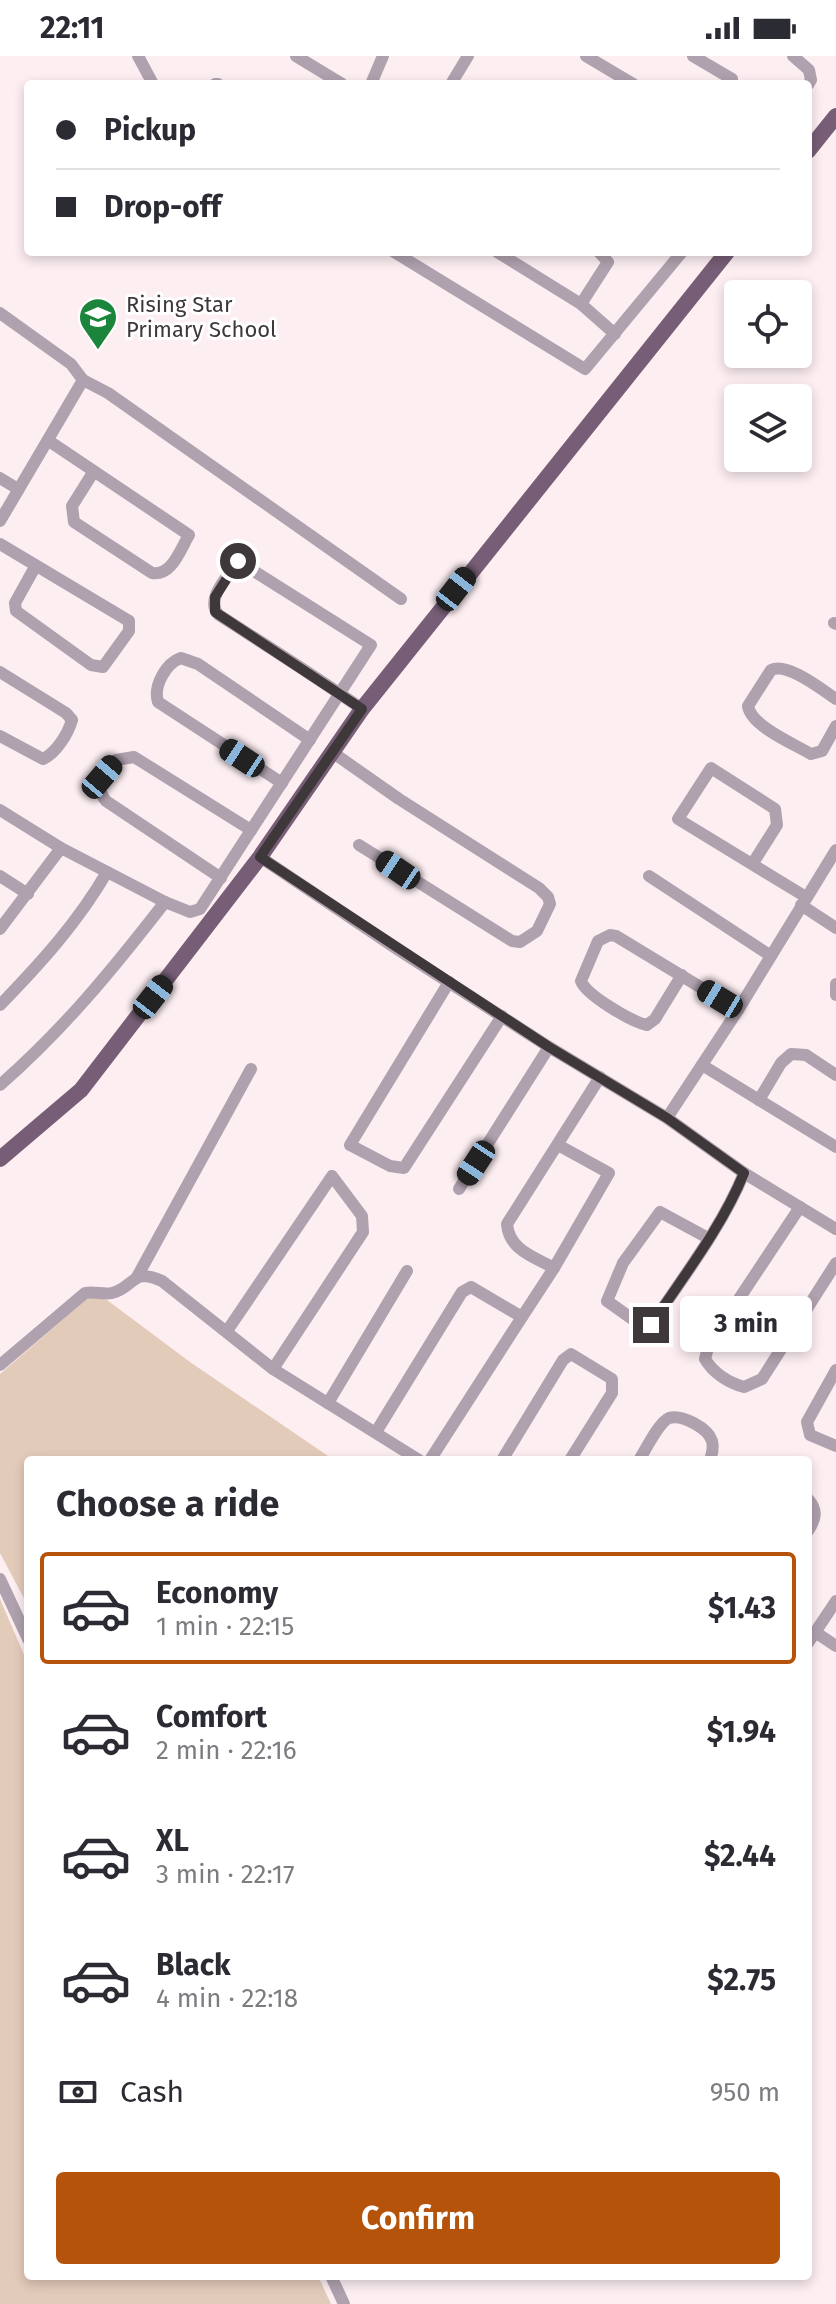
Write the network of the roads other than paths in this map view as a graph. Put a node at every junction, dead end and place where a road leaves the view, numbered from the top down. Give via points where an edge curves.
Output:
1 (138, 56) edge
2 (296, 56) edge
3 (383, 56) edge
4 (468, 56) edge
5 (586, 56) edge
6 (693, 56) edge
7 (793, 56) edge
8 (151, 80) edge
9 (335, 80) edge
10 (373, 80) edge
11 (453, 80) edge
12 (626, 80) edge
13 (732, 80) edge
14 (811, 80) edge
15 (834, 122) edge
16 (812, 147) edge
17 (401, 256) edge
18 (503, 256) edge
19 (603, 256) edge
20 (679, 256) edge
21 (724, 256) edge
22 (581, 304) junction
23 (0, 313) edge
24 (615, 334) junction
25 (83, 380) junction
26 (49, 441) junction
27 (94, 471) junction
28 (0, 478) edge
29 (18, 489) junction
30 (0, 521) edge
31 (0, 544) edge
32 (35, 567) junction
33 (401, 599) dead end
34 (0, 672) edge
35 (341, 695) junction
36 (836, 699) edge
37 (362, 709) junction
38 (836, 726) edge
39 (0, 736) edge
40 (310, 740) junction
41 (332, 752) junction
42 (282, 783) junction
43 (0, 810) edge
44 (251, 830) junction
45 (359, 845) dead end
46 (61, 848) junction
47 (836, 850) edge
48 (260, 857) junction
49 (753, 863) junction
50 (107, 872) junction
51 (0, 876) edge
52 (649, 876) dead end
53 (221, 878) junction
54 (28, 894) junction
55 (803, 901) junction
56 (165, 902) junction
57 (836, 928) edge
58 (0, 929) edge
59 (771, 956) junction
60 (682, 975) junction
61 (449, 982) junction
62 (836, 984) edge
63 (836, 995) edge
64 (0, 1005) edge
65 (738, 1010) junction
66 (502, 1016) junction
67 (549, 1047) junction
68 (702, 1065) junction
69 (251, 1069) dead end
70 (836, 1075) edge
71 (600, 1077) junction
72 (0, 1085) edge
73 (759, 1100) junction
74 (667, 1118) junction
75 (558, 1145) junction
76 (836, 1147) edge
77 (0, 1159) edge
78 (744, 1173) junction
79 (459, 1189) dead end
80 (800, 1207) junction
81 (836, 1229) edge
82 (708, 1238) junction
83 (836, 1263) edge
84 (554, 1268) junction
85 (407, 1271) dead end
86 (137, 1277) junction
87 (522, 1317) junction
88 (227, 1331) junction
89 (0, 1365) edge
90 (273, 1369) junction
91 (836, 1370) edge
92 (328, 1403) junction
93 (376, 1432) junction
94 (836, 1446) edge
95 (413, 1456) edge
96 (433, 1456) edge
97 (504, 1456) edge
98 (573, 1456) edge
99 (642, 1456) edge
100 (711, 1456) edge
101 (812, 1504) edge
102 (812, 1526) edge
103 (0, 1579) edge
104 (836, 1601) edge
105 (24, 1630) edge
106 (812, 1638) edge
107 (836, 1646) edge
108 (333, 2280) edge
109 (344, 2304) edge

1 - 8 street
2 - 9 street
3 - 10 street
4 - 11 street
5 - 12 street
6 - 13 street
7 - 14 street via 809,70
15 - 16 main road
17 - 24 street via 585,369
18 - 22 street
19 - 22 street via 608,262
20 - 24 street
21 - 37 main road
22 - 24 street
23 - 25 street via 71,364
25 - 26 street
25 - 33 street
26 - 27 street
26 - 29 street
27 - 27 street via 189,535 167,571 152,573 74,522 72,506
28 - 29 street
29 - 30 street
31 - 32 street
32 - 32 street via 15,603 16,611 91,665 103,667 129,631 129,621
34 - 39 street via 72,720 43,759
35 - 35 street via 215,612 215,597 238,561 371,645
35 - 37 street
35 - 40 street
36 - 38 street via 776,667 748,706 750,715 769,731 811,754 822,751
37 - 41 main road
40 - 42 street
40 - 42 street via 198,664 181,658 170,664 158,688 158,702
41 - 45 street via 539,888 550,904 537,931 512,941
41 - 48 main road
42 - 44 street
43 - 46 street
44 - 53 street
44 - 53 street via 134,757 116,760 102,777 100,791 106,801
46 - 50 street
46 - 54 street
47 - 55 street
48 - 61 street
48 - 77 main road via 81,1090
49 - 49 street via 678,819 711,768 775,809 777,825
49 - 55 street
50 - 56 street
50 - 64 street via 53,949
51 - 54 street
52 - 59 street
53 - 56 street via 196,912
54 - 58 street
55 - 57 street
55 - 59 street
56 - 72 street via 88,999
59 - 65 street
60 - 60 street via 610,935 598,941 581,981 598,999 647,1025
60 - 65 street
61 - 66 street
61 - 66 street via 350,1145 404,1168
62 - 63 street
65 - 68 street
66 - 67 street
67 - 71 street
67 - 79 street
68 - 73 street
68 - 74 street
69 - 86 street
70 - 73 street via 806,1055 791,1054
71 - 74 street
71 - 75 street
73 - 76 street
74 - 78 street
75 - 84 street via 507,1224 516,1246
75 - 84 street via 609,1173
78 - 80 street
78 - 82 street
80 - 81 street
80 - 83 street via 709,1344 709,1367 744,1387 762,1379
82 - 82 street via 651,1325 638,1323 607,1301 623,1263 660,1212
84 - 87 street
85 - 92 street
86 - 88 street via 162,1281
86 - 89 street via 112,1293 85,1293
87 - 93 street via 466,1287
87 - 96 street
88 - 90 street
88 - 90 street via 332,1176 362,1216 363,1232
90 - 92 street
91 - 94 street via 807,1422 810,1435
92 - 93 street
93 - 95 street
97 - 98 street via 571,1354 614,1384
99 - 100 street via 664,1421 674,1418 711,1437
101 - 102 street
103 - 105 street
104 - 106 street
106 - 107 street
108 - 109 street

